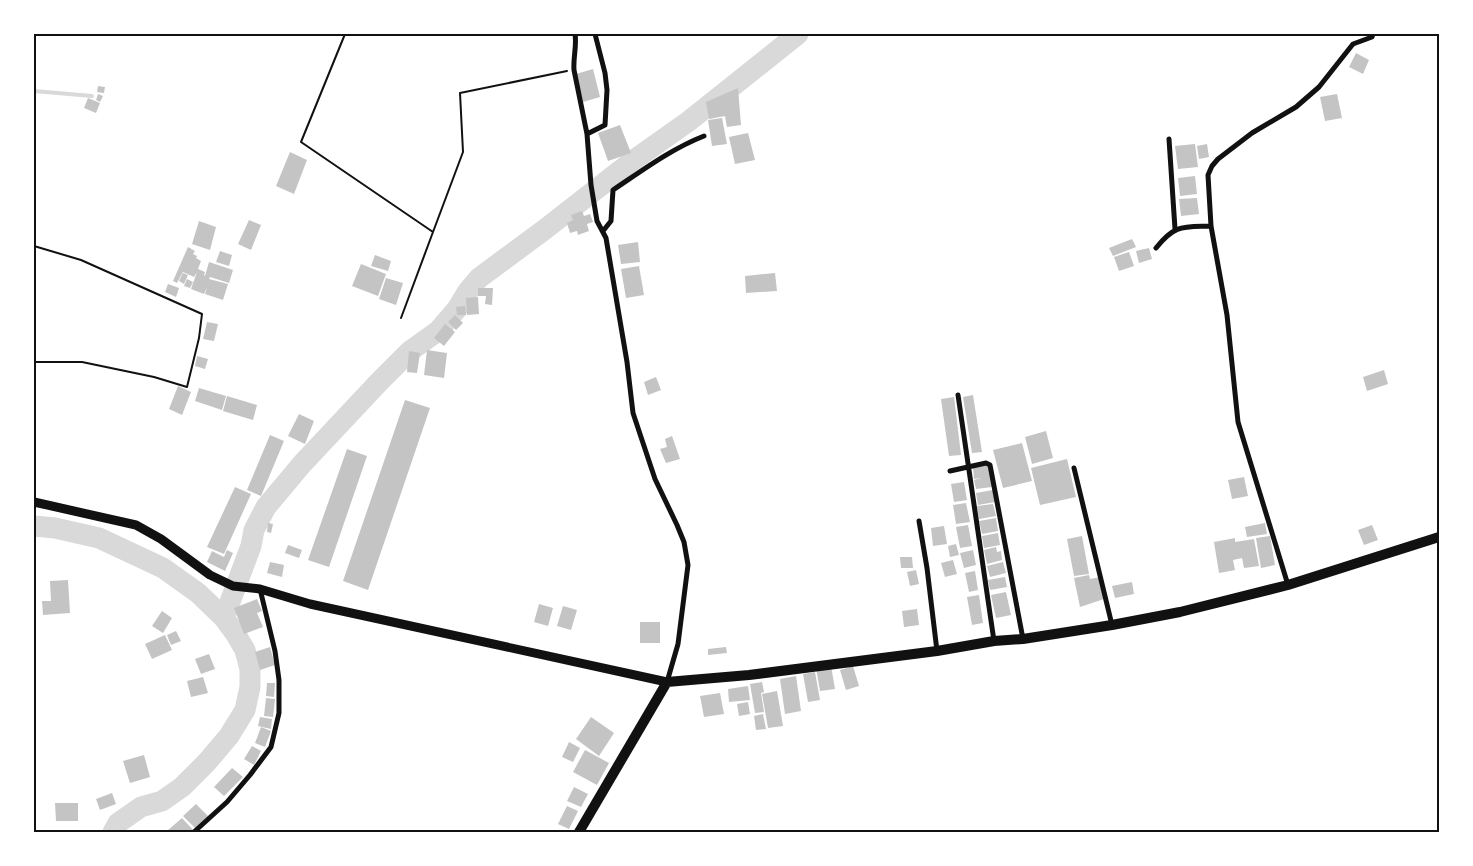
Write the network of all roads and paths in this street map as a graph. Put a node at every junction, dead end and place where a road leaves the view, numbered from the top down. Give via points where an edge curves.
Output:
1 (345, 34) edge
2 (575, 34) edge
3 (594, 34) edge
4 (1373, 34) edge
5 (574, 70) junction
6 (587, 134) junction
7 (704, 136) dead end
8 (1168, 139) dead end
9 (1211, 226) junction
10 (1175, 229) junction
11 (603, 231) junction
12 (432, 232) junction
13 (34, 246) edge
14 (1156, 248) dead end
15 (401, 318) dead end
16 (34, 362) edge
17 (958, 395) dead end
18 (968, 466) junction
19 (1074, 468) dead end
20 (950, 471) dead end
21 (34, 502) edge
22 (919, 520) dead end
23 (1439, 537) edge
24 (1288, 585) junction
25 (260, 589) junction
26 (1112, 625) junction
27 (1023, 639) junction
28 (994, 641) junction
29 (936, 650) junction
30 (667, 682) junction
31 (194, 832) edge
32 (579, 832) edge

1 - 12 path via 301,142
2 - 5 street
3 - 6 street via 605,73 605,125
4 - 9 street via 1352,44 1319,87 1296,107 1218,158 1208,175
5 - 6 street
5 - 12 path via 460,93 463,152
6 - 11 street via 591,185 597,221
7 - 11 street via 683,144 613,190 611,221
8 - 10 street
9 - 10 street
9 - 24 street via 1227,315 1238,422
10 - 14 street
11 - 30 street via 618,302 633,413 656,479 678,524 688,565 678,644
12 - 15 path
13 - 16 path via 81,260 202,314 187,387 82,362
17 - 18 street
18 - 20 street
18 - 27 street via 990,465
18 - 28 street
19 - 26 street
21 - 25 street via 136,525 210,575 233,586
22 - 29 street
23 - 24 main road
24 - 26 main road
25 - 30 street via 310,604
25 - 31 street via 279,680 279,713 271,747 227,802
26 - 27 main road
27 - 28 main road
28 - 29 main road
29 - 30 main road via 748,676
30 - 32 main road

